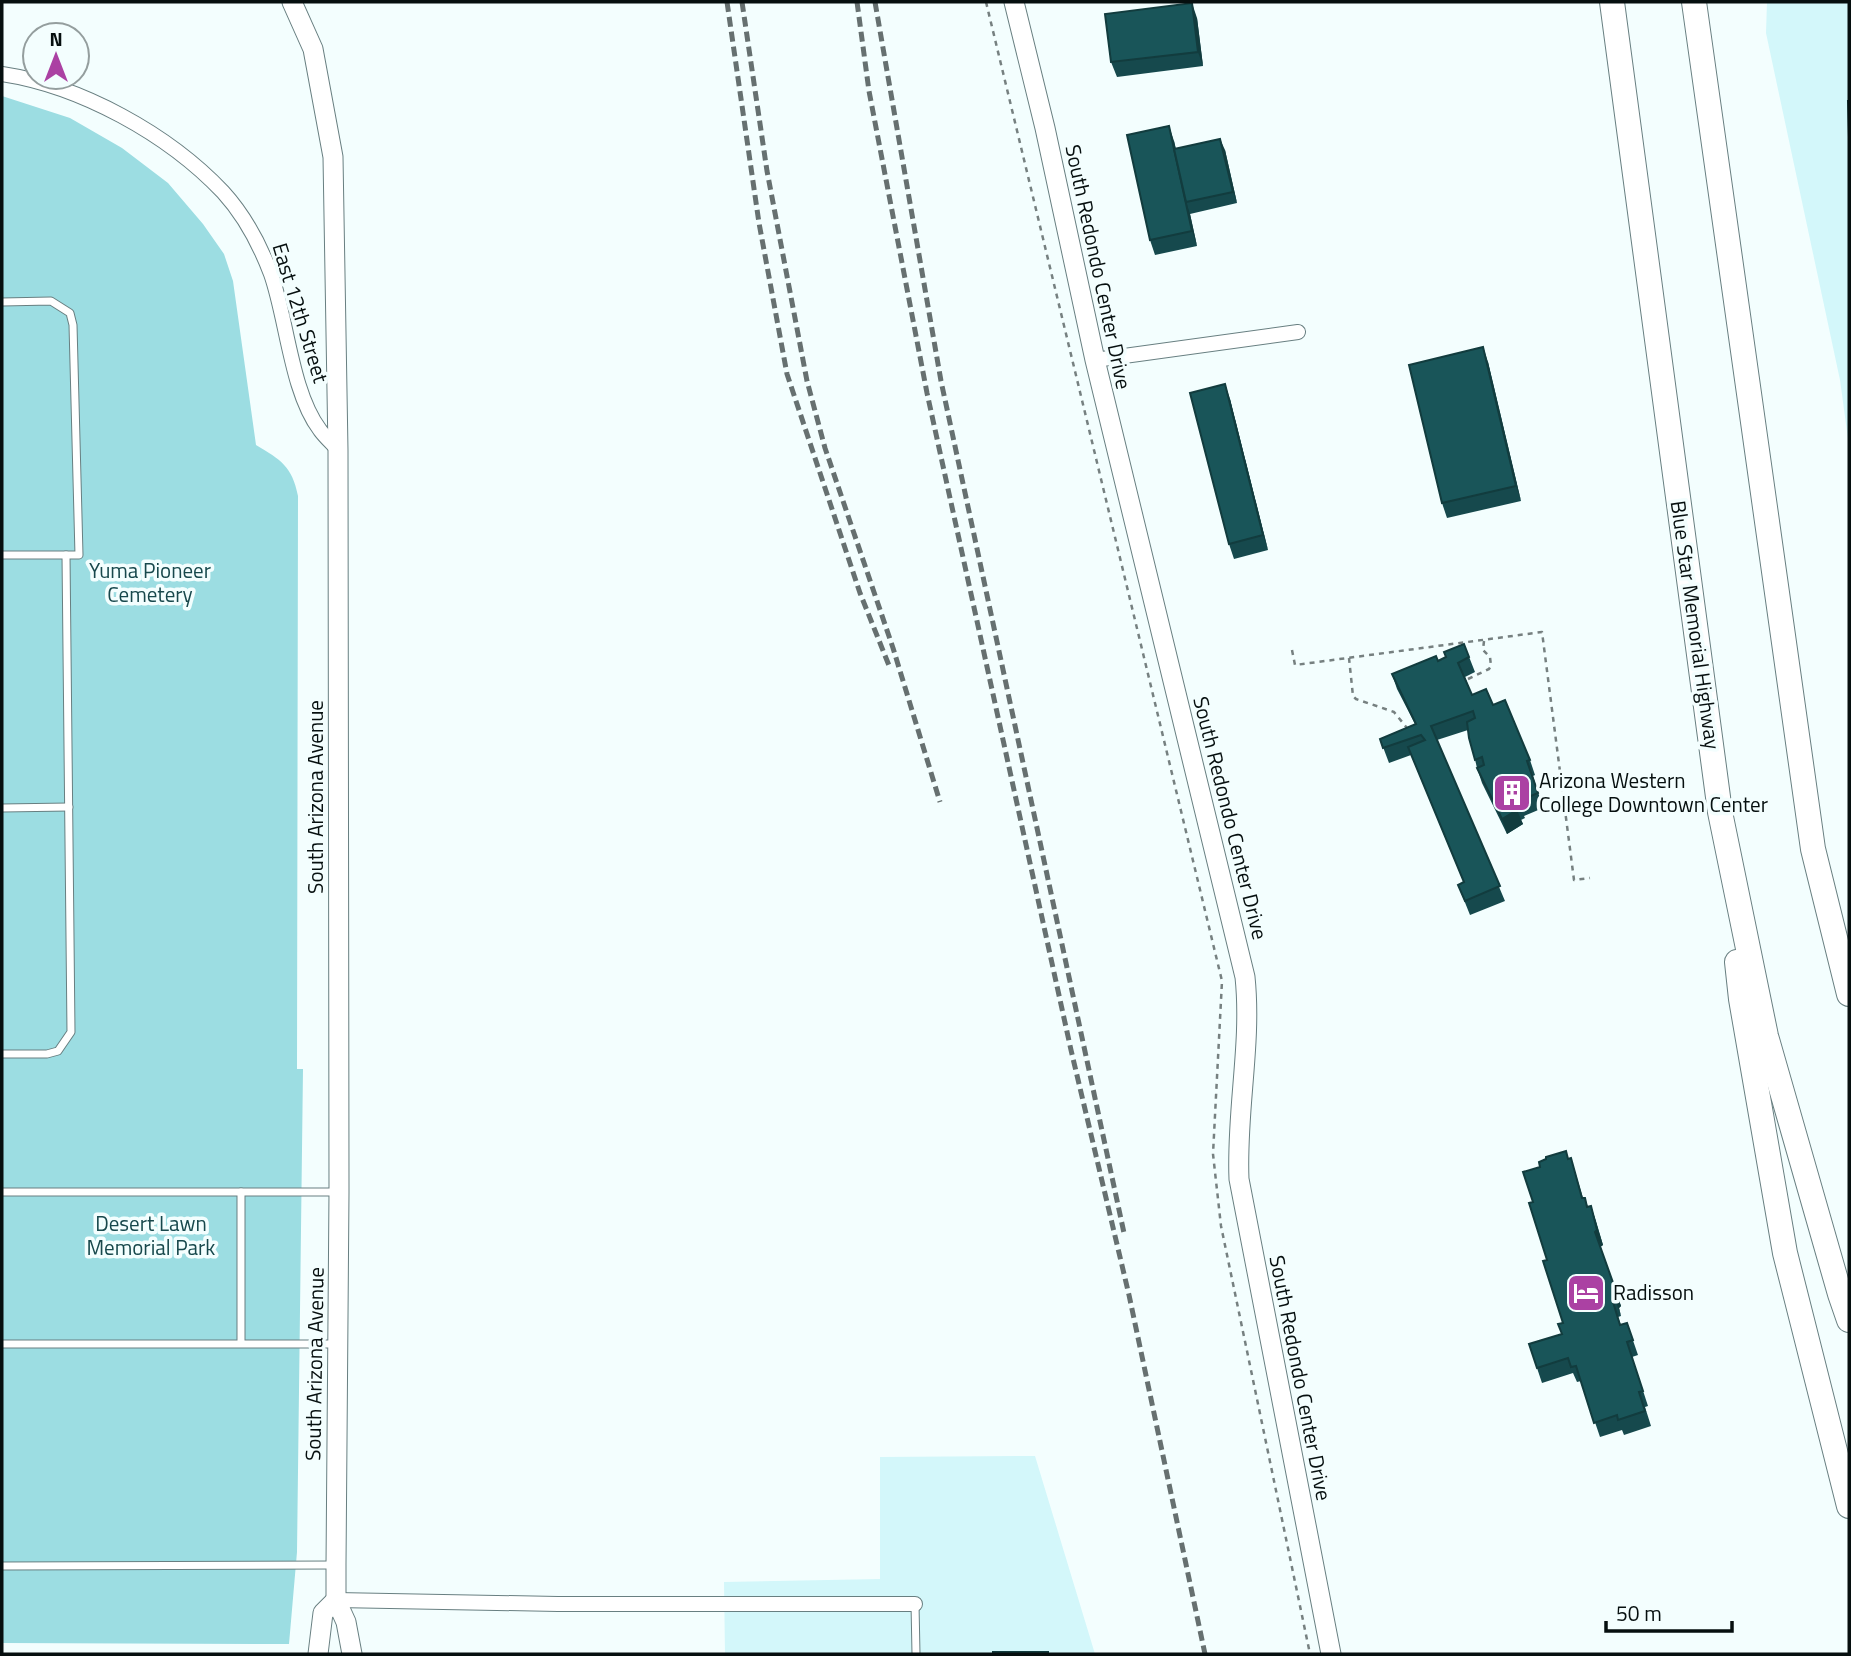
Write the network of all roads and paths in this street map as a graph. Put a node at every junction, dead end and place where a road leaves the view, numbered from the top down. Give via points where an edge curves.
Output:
1 (292, 2) edge
2 (986, 2) edge
3 (1014, 2) edge
4 (1612, 2) edge
5 (1694, 2) edge
6 (2, 74) edge
7 (2, 302) edge
8 (1298, 332) dead end
9 (1095, 360) junction
10 (338, 450) junction
11 (2, 555) edge
12 (66, 555) junction
13 (1485, 639) junction
14 (1292, 650) dead end
15 (1349, 658) junction
16 (1468, 679) edge
17 (1408, 730) edge
18 (69, 807) junction
19 (2, 808) edge
20 (1720, 812) junction
21 (1813, 849) junction
22 (1591, 878) dead end
23 (1849, 957) edge
24 (1849, 994) edge
25 (2, 1054) edge
26 (2, 1192) edge
27 (242, 1192) junction
28 (339, 1192) junction
29 (1849, 1320) edge
30 (240, 1343) junction
31 (337, 1343) junction
32 (2, 1344) edge
33 (1849, 1506) edge
34 (335, 1565) junction
35 (2, 1566) edge
36 (336, 1600) junction
37 (915, 1604) joint
38 (318, 1654) edge
39 (352, 1654) edge
40 (916, 1654) edge
41 (1310, 1654) edge
42 (1331, 1654) edge

1 - 10 street, South Arizona Avenue via 313,49 333,157
2 - 41 path via 1222,981 1213,1154 1221,1226
3 - 9 street, South Redondo Center Drive
4 - 20 highway, Blue Star Memorial Highway
5 - 21 highway
6 - 10 street, East 12th Street via 30,78 116,112 190,161 224,194 250,229 271,275 308,409 319,430
7 - 12 lane via 51,301 70,313 74,325 79,555
8 - 9 street
9 - 42 street, South Redondo Center Drive via 1245,977 1248,1023 1237,1143 1239,1179
10 - 28 street, South Arizona Avenue
11 - 12 lane
12 - 18 lane
13 - 15 path
13 - 16 path via 1483,650 1491,666
13 - 22 path via 1542,632 1574,880
14 - 15 path via 1295,665
15 - 17 path via 1353,696 1394,712
18 - 19 lane
18 - 25 lane via 71,1032 58,1051
20 - 29 highway, Blue Star Memorial Highway via 1766,1036
20 - 33 highway via 1741,999 1785,1253
21 - 23 highway
21 - 24 highway
26 - 27 lane
27 - 28 lane
27 - 30 lane
28 - 31 street, South Arizona Avenue
30 - 31 lane
30 - 32 lane
31 - 34 street, South Arizona Avenue
34 - 35 lane
34 - 36 street, South Arizona Avenue
36 - 37 street
36 - 38 street, South Arizona Avenue via 323,1612
36 - 39 street, South Arizona Avenue
37 - 40 lane

